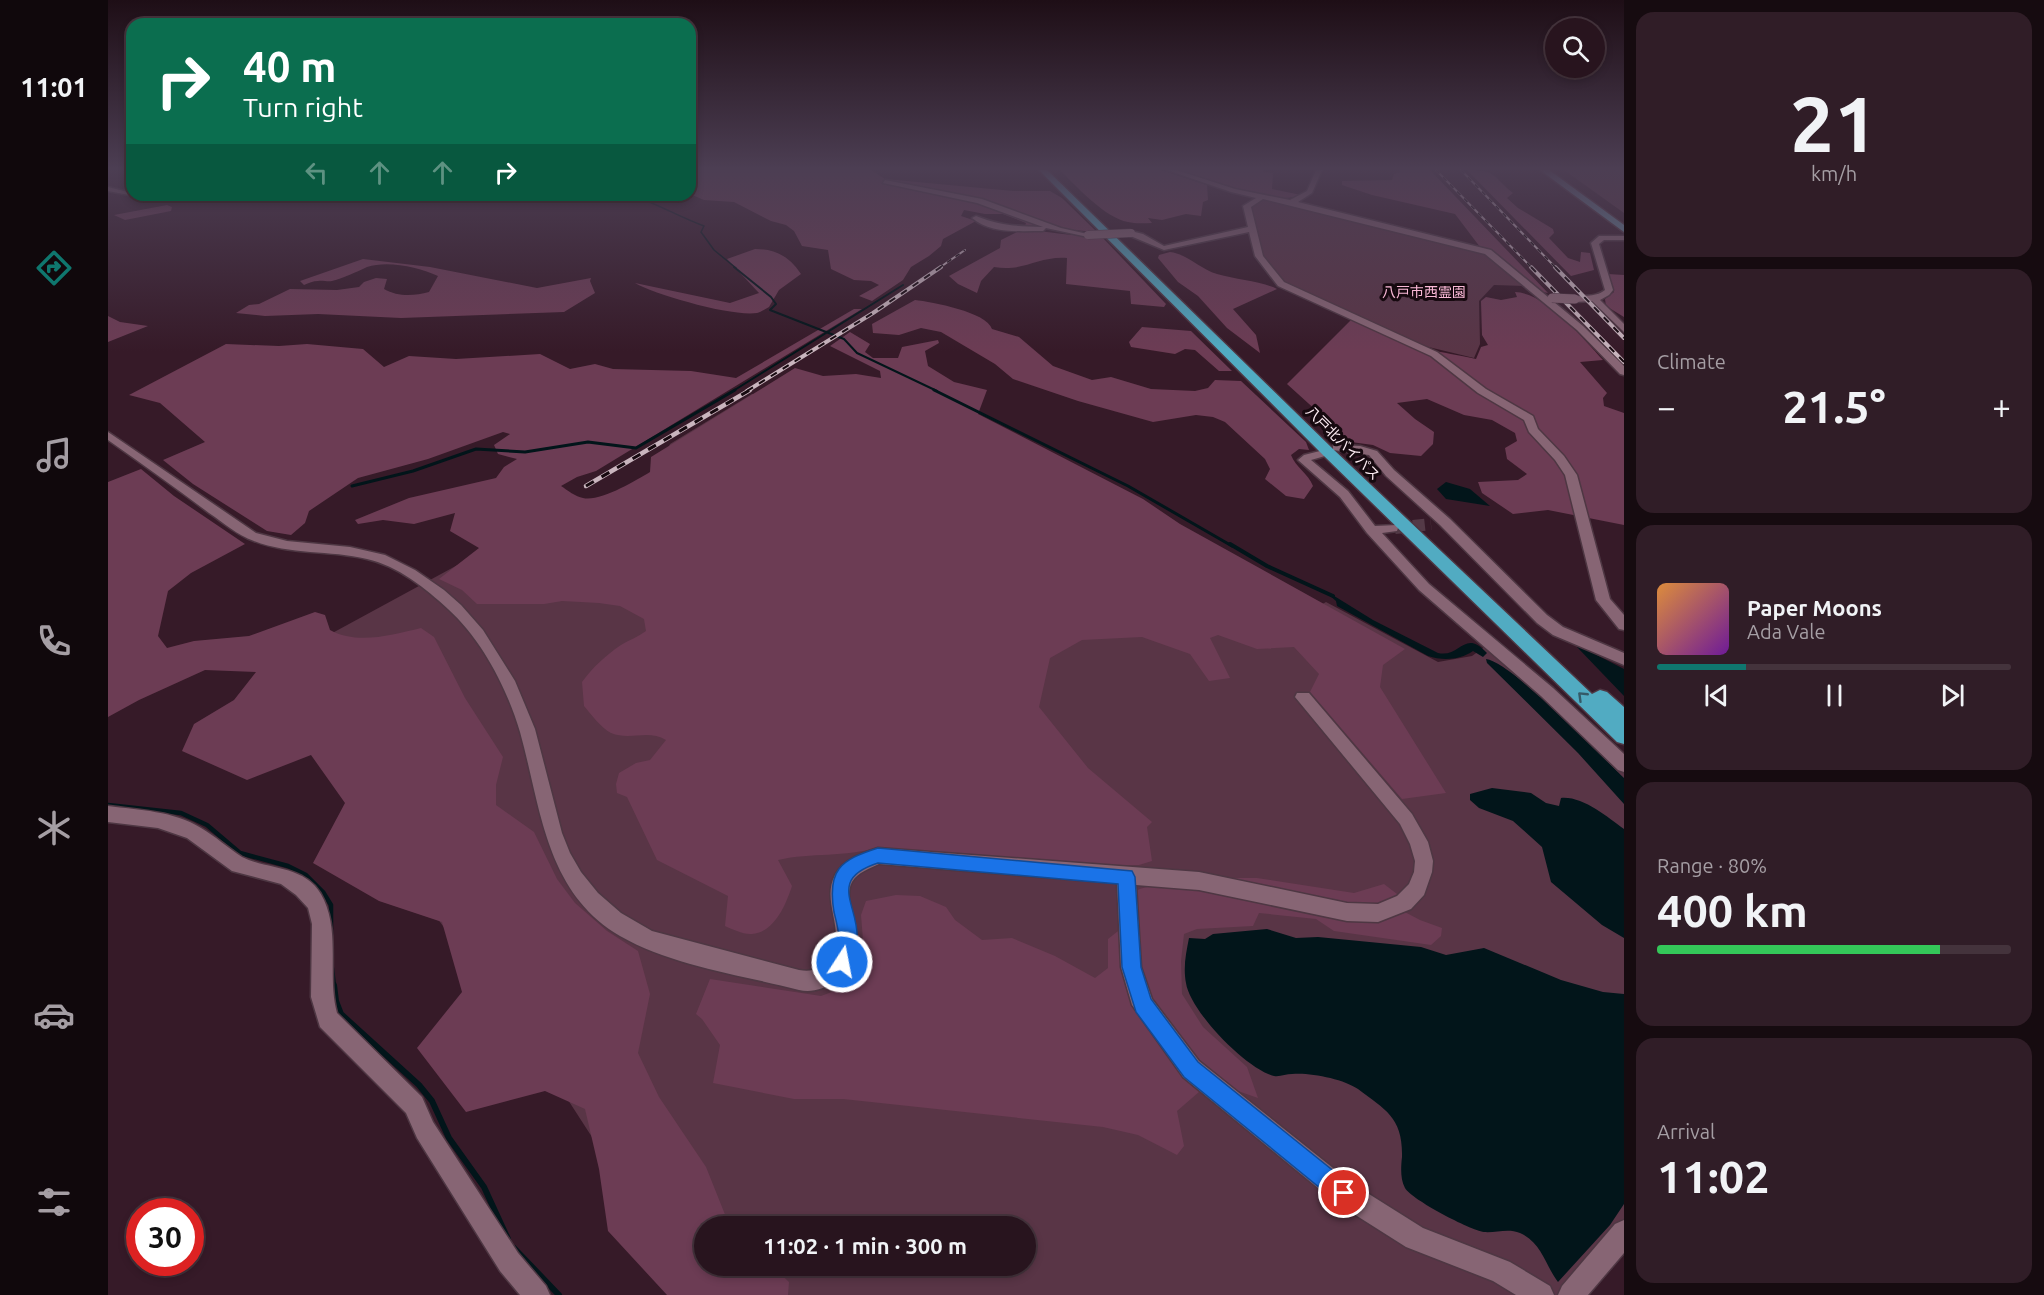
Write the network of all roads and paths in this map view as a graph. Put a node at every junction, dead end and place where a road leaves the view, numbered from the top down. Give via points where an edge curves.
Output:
1 (1049, 230) edge
2 (1063, 230) edge
3 (1106, 230) edge
4 (1113, 230) edge
5 (1245, 230) edge
6 (1252, 230) edge
7 (1401, 230) edge
8 (1067, 232) junction
9 (1624, 238) edge
10 (1548, 298) junction
11 (1595, 300) junction
12 (1624, 329) edge
13 (1624, 372) edge
14 (108, 435) edge
15 (1333, 450) junction
16 (1392, 528) tunnel mouth
17 (1372, 530) junction
18 (1624, 625) edge
19 (1624, 659) edge
20 (1303, 697) dead end
21 (1624, 718) edge
22 (1624, 736) edge
23 (1624, 765) edge
24 (108, 814) edge
25 (1126, 877) junction
26 (1624, 1233) edge
27 (537, 1295) edge
28 (1541, 1295) edge
29 (1571, 1295) edge

1 - 8 street
2 - 8 street
3 - 15 highway, 八戸北バイパス
4 - 15 highway, 八戸北バイパス
5 - 8 street, bridge via 1164,248 1131,233
6 - 18 street via 1259,256 1281,284 1434,354 1482,391 1529,418 1533,430 1560,458 1570,476 1603,600
7 - 10 street via 1488,252
9 - 11 street via 1602,238 1595,243 1609,290
10 - 11 street, bridge
10 - 13 street
11 - 12 street
14 - 25 street via 247,533 281,544 379,558 402,568 455,608 478,636 511,691 527,729 550,831 562,860 592,901 614,921 640,936 807,981 824,978 842,962 849,941 839,892 844,874 857,862 878,856
15 - 17 street via 1304,460 1344,494
15 - 19 street via 1360,449 1373,453 1438,523 1542,619 1558,631
15 - 21 highway, 八戸北バイパス
22 -> 15 highway, 八戸北バイパス
16 - 17 street
17 - 23 street via 1424,587 1547,692
20 - 25 street via 1406,819 1419,842 1423,872 1417,889 1404,903 1378,913 1347,912 1199,881
24 - 27 street via 158,820 193,832 239,865 286,877 316,903 322,924 322,997 328,1019 414,1105 425,1130 509,1262
25 - 28 street via 1131,967 1143,1005 1191,1069 1344,1193 1414,1238 1502,1271
26 - 29 street

